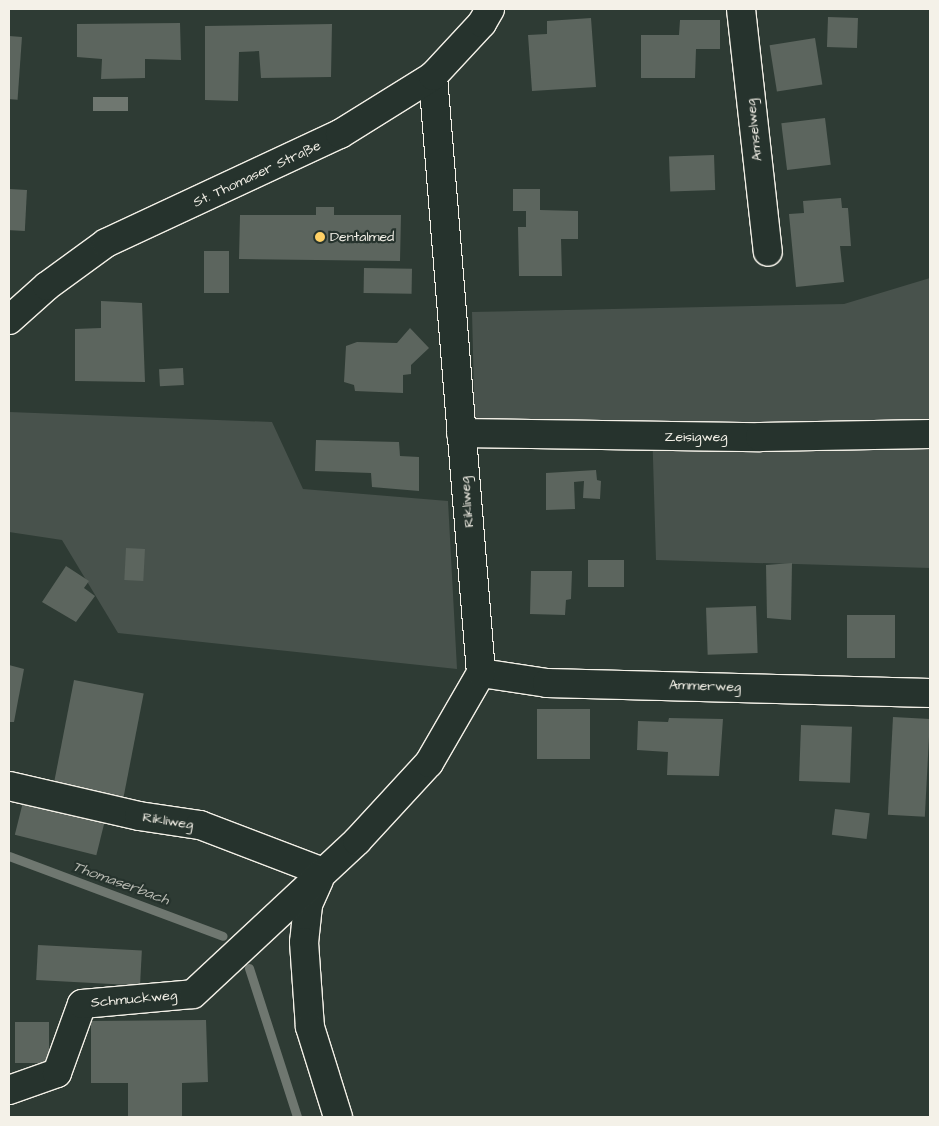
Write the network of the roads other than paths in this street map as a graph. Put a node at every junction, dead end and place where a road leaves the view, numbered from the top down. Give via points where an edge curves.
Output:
1 (490, 9) edge
2 (742, 9) edge
3 (433, 76) junction
4 (768, 252) dead end
5 (9, 320) edge
6 (461, 433) junction
7 (930, 434) edge
8 (481, 673) junction
9 (930, 693) edge
10 (9, 786) edge
11 (323, 872) junction
12 (9, 1090) edge
13 (338, 1117) edge

1 - 3 street, St. Thomaser Straße via 482,24
2 - 4 street, Amselweg
3 - 5 street, St. Thomaser Straße via 340,134 106,243 47,286
3 - 6 street, Rikliweg
6 - 7 street, Zeisigweg via 760,438
6 - 8 street, Rikliweg
8 - 9 street, Ammerweg via 546,683
8 - 11 street via 429,763 357,841
10 - 11 street, Rikliweg via 139,816 200,825
11 - 12 street, Schmuckweg via 193,994 82,1004 57,1073
11 - 13 street via 308,905 304,942 310,1027

